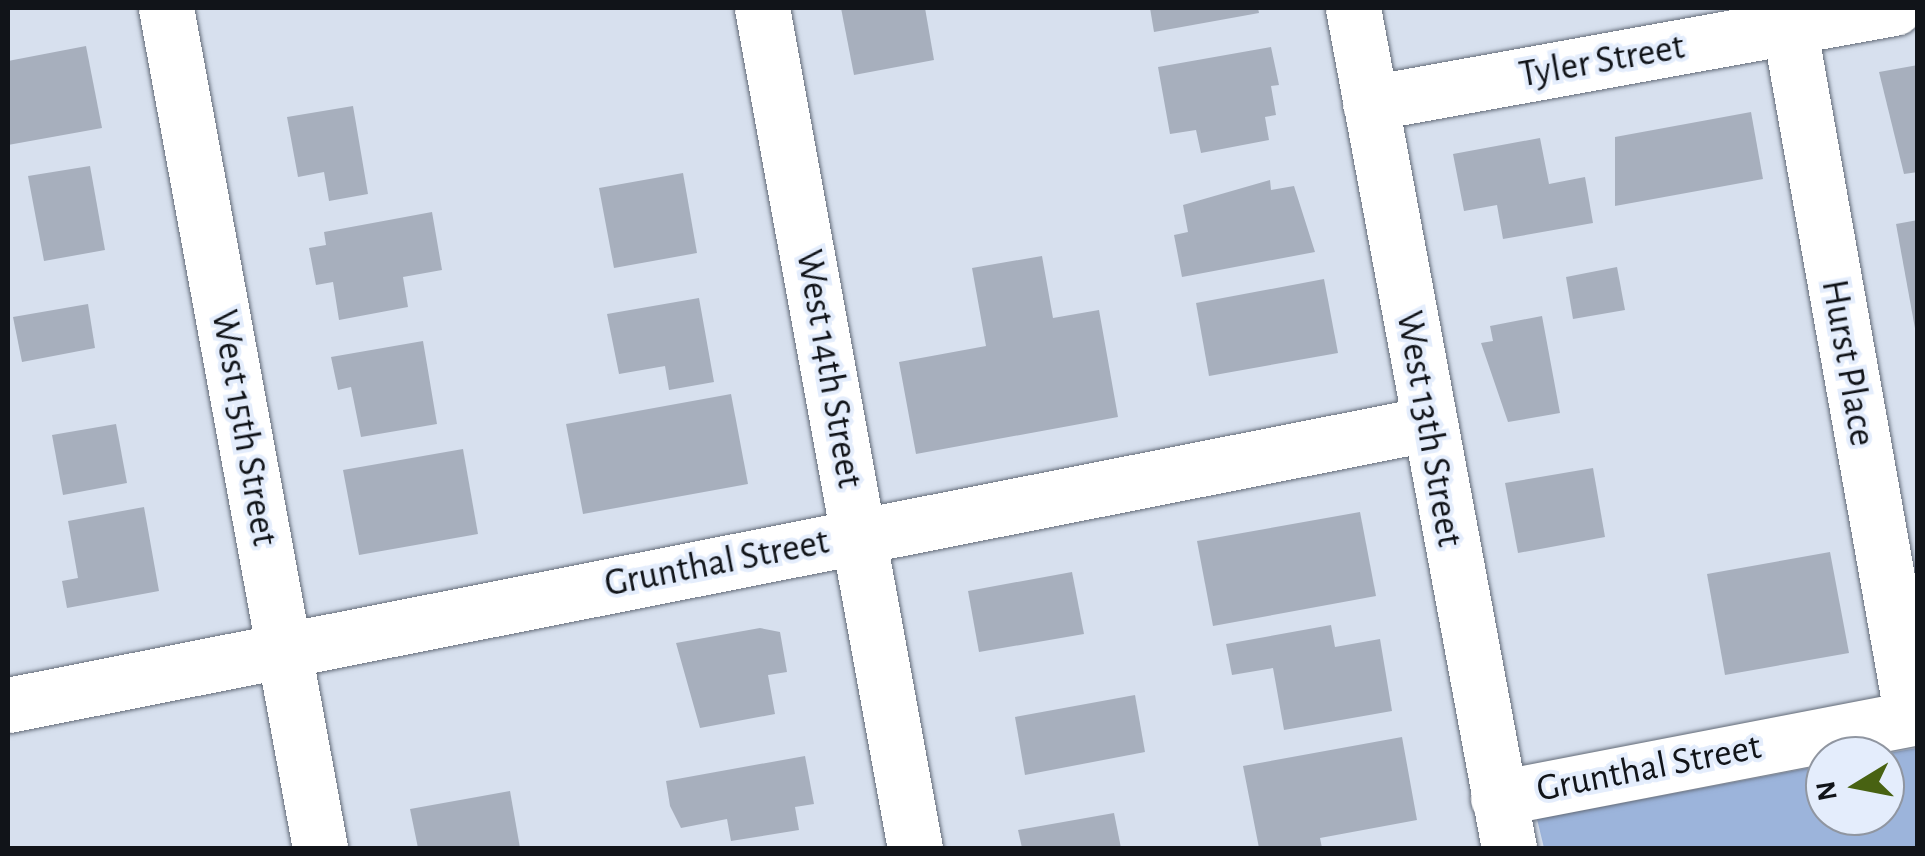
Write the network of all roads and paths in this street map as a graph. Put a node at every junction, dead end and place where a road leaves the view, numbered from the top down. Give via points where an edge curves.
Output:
1 (166, 8) edge
2 (762, 8) edge
3 (1353, 8) edge
4 (1894, 8) edge
5 (1788, 18) edge
6 (1370, 103) junction
7 (1427, 424) junction
8 (858, 536) junction
9 (284, 650) junction
10 (8, 705) edge
11 (1915, 718) edge
12 (1504, 824) edge
13 (320, 848) edge
14 (915, 848) edge

1 - 9 street, West 15th Street
2 - 8 street, West 14th Street
3 - 6 street, West 13th Street
4 - 5 street, Tyler Street
5 - 6 street, Tyler Street
5 - 11 street, Hurst Place
6 - 7 street, West 13th Street
7 - 8 street, Grunthal Street
7 - 12 street, West 13th Street
8 - 9 street, Grunthal Street
8 - 14 street, West 14th Street
9 - 10 street, Grunthal Street
9 - 13 street, West 15th Street
11 - 12 street, Grunthal Street

